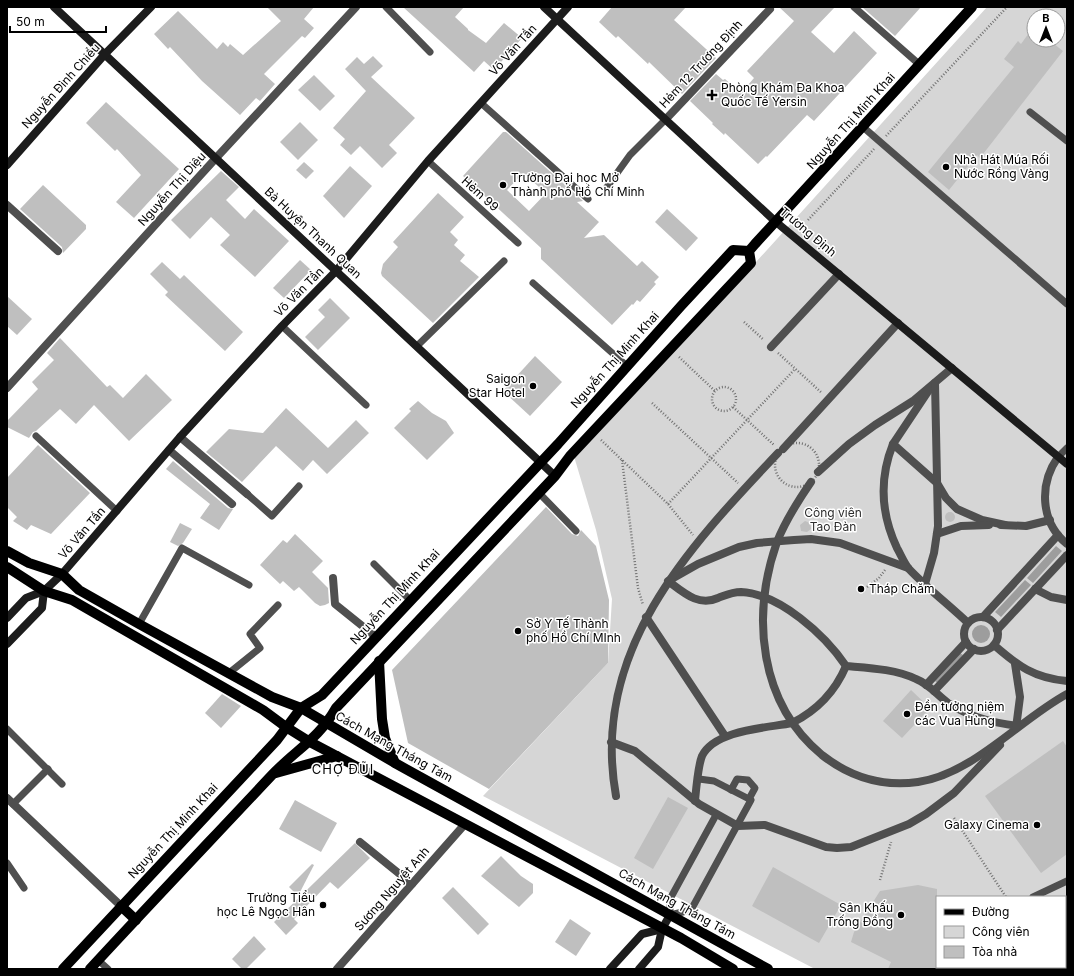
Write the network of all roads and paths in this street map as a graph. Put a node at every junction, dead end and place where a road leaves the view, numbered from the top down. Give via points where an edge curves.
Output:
1 (54, 7) edge
2 (151, 7) edge
3 (356, 7) edge
4 (386, 7) edge
5 (544, 7) edge
6 (568, 7) edge
7 (854, 7) edge
8 (972, 7) edge
9 (1007, 7) edge
10 (770, 9) dead end
11 (557, 19) junction
12 (430, 52) dead end
13 (105, 54) junction
14 (920, 65) junction
15 (481, 103) junction
16 (1030, 112) dead end
17 (666, 119) junction
18 (863, 127) junction
19 (1067, 141) edge
20 (881, 142) junction
21 (216, 158) junction
22 (428, 161) junction
23 (7, 165) edge
24 (607, 187) dead end
25 (588, 199) dead end
26 (7, 205) edge
27 (808, 220) dead end
28 (776, 222) junction
29 (518, 243) dead end
30 (58, 251) dead end
31 (749, 251) junction
32 (504, 261) dead end
33 (336, 271) junction
34 (839, 274) junction
35 (533, 282) dead end
36 (1067, 304) edge
37 (744, 322) dead end
38 (898, 323) junction
39 (282, 326) junction
40 (417, 346) junction
41 (771, 346) junction
42 (679, 357) dead end
43 (627, 366) junction
44 (952, 368) junction
45 (796, 369) junction
46 (933, 385) junction
47 (7, 388) edge
48 (715, 390) junction
49 (828, 399) junction
50 (652, 403) dead end
51 (366, 405) dead end
52 (733, 407) junction
53 (747, 420) junction
54 (36, 436) dead end
55 (180, 437) junction
56 (601, 440) dead end
57 (894, 444) junction
58 (1067, 448) edge
59 (169, 450) junction
60 (781, 451) junction
61 (1058, 457) junction
62 (711, 458) junction
63 (622, 460) junction
64 (540, 462) junction
65 (1067, 464) edge
66 (818, 472) junction
67 (556, 476) junction
68 (811, 482) junction
69 (937, 483) junction
70 (299, 486) dead end
71 (745, 489) junction
72 (539, 493) junction
73 (247, 494) joint
74 (232, 504) dead end
75 (668, 504) junction
76 (117, 511) junction
77 (1050, 520) junction
78 (1005, 525) junction
79 (576, 531) dead end
80 (937, 534) junction
81 (1058, 535) junction
82 (698, 541) junction
83 (778, 542) junction
84 (1066, 542) edge
85 (7, 551) edge
86 (1067, 554) edge
87 (889, 560) junction
88 (374, 564) dead end
89 (7, 567) edge
90 (908, 568) junction
91 (62, 574) junction
92 (333, 578) dead end
93 (668, 581) junction
94 (925, 584) junction
95 (249, 585) dead end
96 (867, 587) dead end
97 (1035, 589) junction
98 (44, 591) junction
99 (764, 598) junction
100 (410, 600) junction
101 (1067, 600) edge
102 (278, 605) dead end
103 (646, 617) junction
104 (983, 617) junction
105 (7, 618) edge
106 (968, 623) junction
107 (139, 624) junction
108 (997, 630) junction
109 (376, 637) junction
110 (966, 642) junction
111 (7, 644) edge
112 (994, 645) junction
113 (974, 649) junction
114 (379, 661) junction
115 (1015, 664) junction
116 (846, 666) junction
117 (229, 673) junction
118 (1067, 681) edge
119 (926, 684) junction
120 (934, 691) junction
121 (1067, 694) edge
122 (301, 708) junction
123 (792, 723) junction
124 (327, 724) junction
125 (1018, 726) junction
126 (286, 727) junction
127 (7, 729) edge
128 (725, 736) junction
129 (310, 742) junction
130 (610, 742) junction
131 (337, 756) junction
132 (395, 763) junction
133 (48, 769) junction
134 (274, 773) junction
135 (699, 779) junction
136 (62, 784) dead end
137 (731, 790) junction
138 (616, 796) dead end
139 (7, 798) edge
140 (749, 799) junction
141 (695, 801) junction
142 (13, 804) junction
143 (716, 815) junction
144 (954, 818) dead end
145 (465, 824) junction
146 (738, 826) junction
147 (893, 830) junction
148 (360, 842) dead end
149 (7, 863) edge
150 (880, 880) dead end
151 (1067, 881) edge
152 (412, 884) junction
153 (24, 888) dead end
154 (1005, 896) edge
155 (1035, 896) edge
156 (121, 906) junction
157 (670, 915) junction
158 (136, 920) junction
159 (662, 929) junction
160 (98, 960) junction
161 (63, 969) edge
162 (90, 969) edge
163 (108, 969) edge
164 (337, 969) edge
165 (610, 969) edge
166 (639, 969) edge
167 (734, 969) edge
168 (768, 969) edge

1 - 13 street, Bà Huyện Thanh Quan
2 - 13 street, Nguyễn Đình Chiểu
3 - 21 street, Nguyễn Thị Diệu
4 - 12 lane
5 - 11 street, Trương Định
6 - 11 street, Võ Văn Tần
7 - 14 lane
8 - 14 main road, Nguyễn Thị Minh Khai
9 - 20 path
10 - 17 street, Hẻm 12 Trương Ðịnh
11 - 15 street, Võ Văn Tần
11 - 17 street, Trương Định
13 - 21 street, Bà Huyện Thanh Quan
13 - 23 street, Nguyễn Đình Chiểu
14 - 18 main road, Nguyễn Thị Minh Khai
15 - 22 street, Võ Văn Tần
15 - 25 lane
16 - 19 lane
17 - 24 lane via 630,155
17 - 28 street, Trương Định
18 - 20 lane
18 - 28 main road, Nguyễn Thị Minh Khai
20 - 27 path
20 - 36 lane
21 - 33 street, Bà Huyện Thanh Quan
21 - 47 street, Nguyễn Thị Diệu
22 - 29 lane, Hẻm 99
22 - 33 street, Võ Văn Tần
26 - 30 street
28 - 31 main road, Nguyễn Thị Minh Khai
28 - 34 street, Trương Định
31 - 43 main road, Nguyễn Thị Minh Khai via 733,250
31 - 67 main road, Nguyễn Thị Minh Khai via 750,263 570,456
32 - 40 lane
33 - 39 street, Võ Văn Tần
33 - 40 street, Bà Huyện Thanh Quan
34 - 38 street, Trương Định
34 - 41 street
35 - 43 lane
37 - 41 path
38 - 44 street, Trương Định
38 - 49 street
39 - 51 lane
39 - 55 street, Võ Văn Tần
40 - 64 street, Bà Huyện Thanh Quan
41 - 45 path
42 - 48 path
43 - 64 main road, Nguyễn Thị Minh Khai
44 - 46 street
44 - 61 street, Trương Định
45 - 49 path
45 - 53 path
46 - 57 street
46 - 66 street via 862,434
46 - 69 street
48 - 52 path via 712,400 716,408 725,411
48 - 52 path via 724,386 733,390 737,398
49 - 60 street
50 - 62 path
52 - 53 path
53 - 60 path
53 - 62 path
54 - 76 lane
55 - 59 street, Võ Văn Tần
55 - 73 street
56 - 63 path
57 - 69 street
57 - 90 street via 884,474 883,499 894,541
58 - 61 lane
59 - 74 street
59 - 76 street, Võ Văn Tần
60 - 66 path via 788,445 800,444 812,449 818,459
60 - 68 path via 775,465 782,482 800,487
60 - 71 street
61 - 65 street, Trương Định
61 - 77 street via 1045,485 1045,506
62 - 71 path
62 - 75 path
63 - 75 path
63 - 103 path via 638,588
64 - 67 street, Bà Huyện Thanh Quan
64 - 100 main road, Nguyễn Thị Minh Khai
66 - 68 path
67 - 72 main road, Nguyễn Thị Minh Khai
68 - 83 street via 792,512
69 - 78 street via 946,498 963,513
69 - 80 street
70 - 73 lane via 272,516
71 - 82 street
72 - 79 lane
72 - 114 main road, Nguyễn Thị Minh Khai
75 - 82 path
76 - 91 street, Võ Văn Tần
77 - 78 street via 1026,526
77 - 81 street
78 - 80 street via 967,526
80 - 94 street
81 - 84 street
81 - 104 street
82 - 93 street
83 - 87 street via 828,541 852,546
83 - 93 street via 758,542 730,550
83 - 99 street
85 - 91 main road, Cách Mạng Tháng Tám via 29,563
86 - 97 street
87 - 90 street
87 - 96 path via 882,575
88 - 100 lane
89 - 98 main road
90 - 94 street
91 - 98 street, Võ Văn Tần
91 - 107 main road, Cách Mạng Tháng Tám via 79,590
92 - 109 street via 335,604
93 - 99 street via 688,596 700,601 740,592
93 - 103 street
94 - 106 street
95 - 107 lane via 182,548
97 - 101 street
97 - 108 street
98 - 105 street, Võ Văn Tần via 26,598
98 - 111 street via 42,608
98 - 126 main road via 72,600 264,710
99 - 116 street via 806,622 826,640
99 - 123 street via 763,633 767,665 777,695
100 - 109 main road, Nguyễn Thị Minh Khai
102 - 117 lane via 250,634 260,648
103 - 128 street
103 - 130 street via 623,672 614,708
104 - 106 street
104 - 108 street via 992,622
106 - 110 street via 964,632
107 - 117 main road, Cách Mạng Tháng Tám
108 - 112 street
109 - 122 main road, Nguyễn Thị Minh Khai via 322,694
110 - 113 street
110 - 119 street
112 - 113 street via 984,650
112 - 115 street
113 - 120 street
114 - 124 main road, Nguyễn Thị Minh Khai via 336,708
114 - 132 main road via 382,719 385,738
115 - 118 street via 1037,675
115 - 125 street via 1020,697
116 - 119 street via 901,674
116 - 123 street via 827,698 811,712
117 - 122 main road, Cách Mạng Tháng Tám via 272,697
119 - 120 street
120 - 125 street via 968,714 992,722
121 - 125 street
122 - 124 main road, Cách Mạng Tháng Tám
122 - 126 main road, Nguyễn Thị Minh Khai
123 - 125 street via 815,749 842,769 856,776 889,783 918,782 944,776 983,753
123 - 128 street
124 - 129 main road, Nguyễn Thị Minh Khai
124 - 132 main road, Cách Mạng Tháng Tám
125 - 147 street via 942,803 909,824
126 - 129 main road
126 - 156 main road, Nguyễn Thị Minh Khai
127 - 133 lane
128 - 135 street via 714,742 703,755 698,771
129 - 131 main road
129 - 134 main road, Nguyễn Thị Minh Khai
130 - 138 street
130 - 141 street via 635,751
131 - 134 main road
131 - 145 main road
132 - 157 main road, Cách Mạng Tháng Tám
133 - 136 lane
133 - 142 lane
134 - 158 main road, Nguyễn Thị Minh Khai
135 - 137 lane via 709,779
135 - 141 street
137 - 140 lane
137 - 140 lane via 737,779 748,780 755,788
139 - 142 street
140 - 146 lane via 751,800
141 - 143 street
142 - 156 street
143 - 146 street
143 - 157 lane via 670,899
144 - 154 path
145 - 152 street, Sương Nguyệt Anh
145 - 159 main road
146 - 147 street via 765,826 826,847 837,848 851,847
146 - 157 lane via 692,910
147 - 150 path
148 - 152 street
149 - 153 lane
151 - 155 lane
152 - 164 street, Sương Nguyệt Anh
156 - 158 main road
156 - 161 main road, Nguyễn Thị Minh Khai
157 - 159 street
157 - 168 main road, Cách Mạng Tháng Tám
158 - 160 main road, Nguyễn Thị Minh Khai
159 - 165 street via 642,934
159 - 166 street via 658,947
159 - 167 main road
160 - 162 main road, Nguyễn Thị Minh Khai
160 - 163 lane

